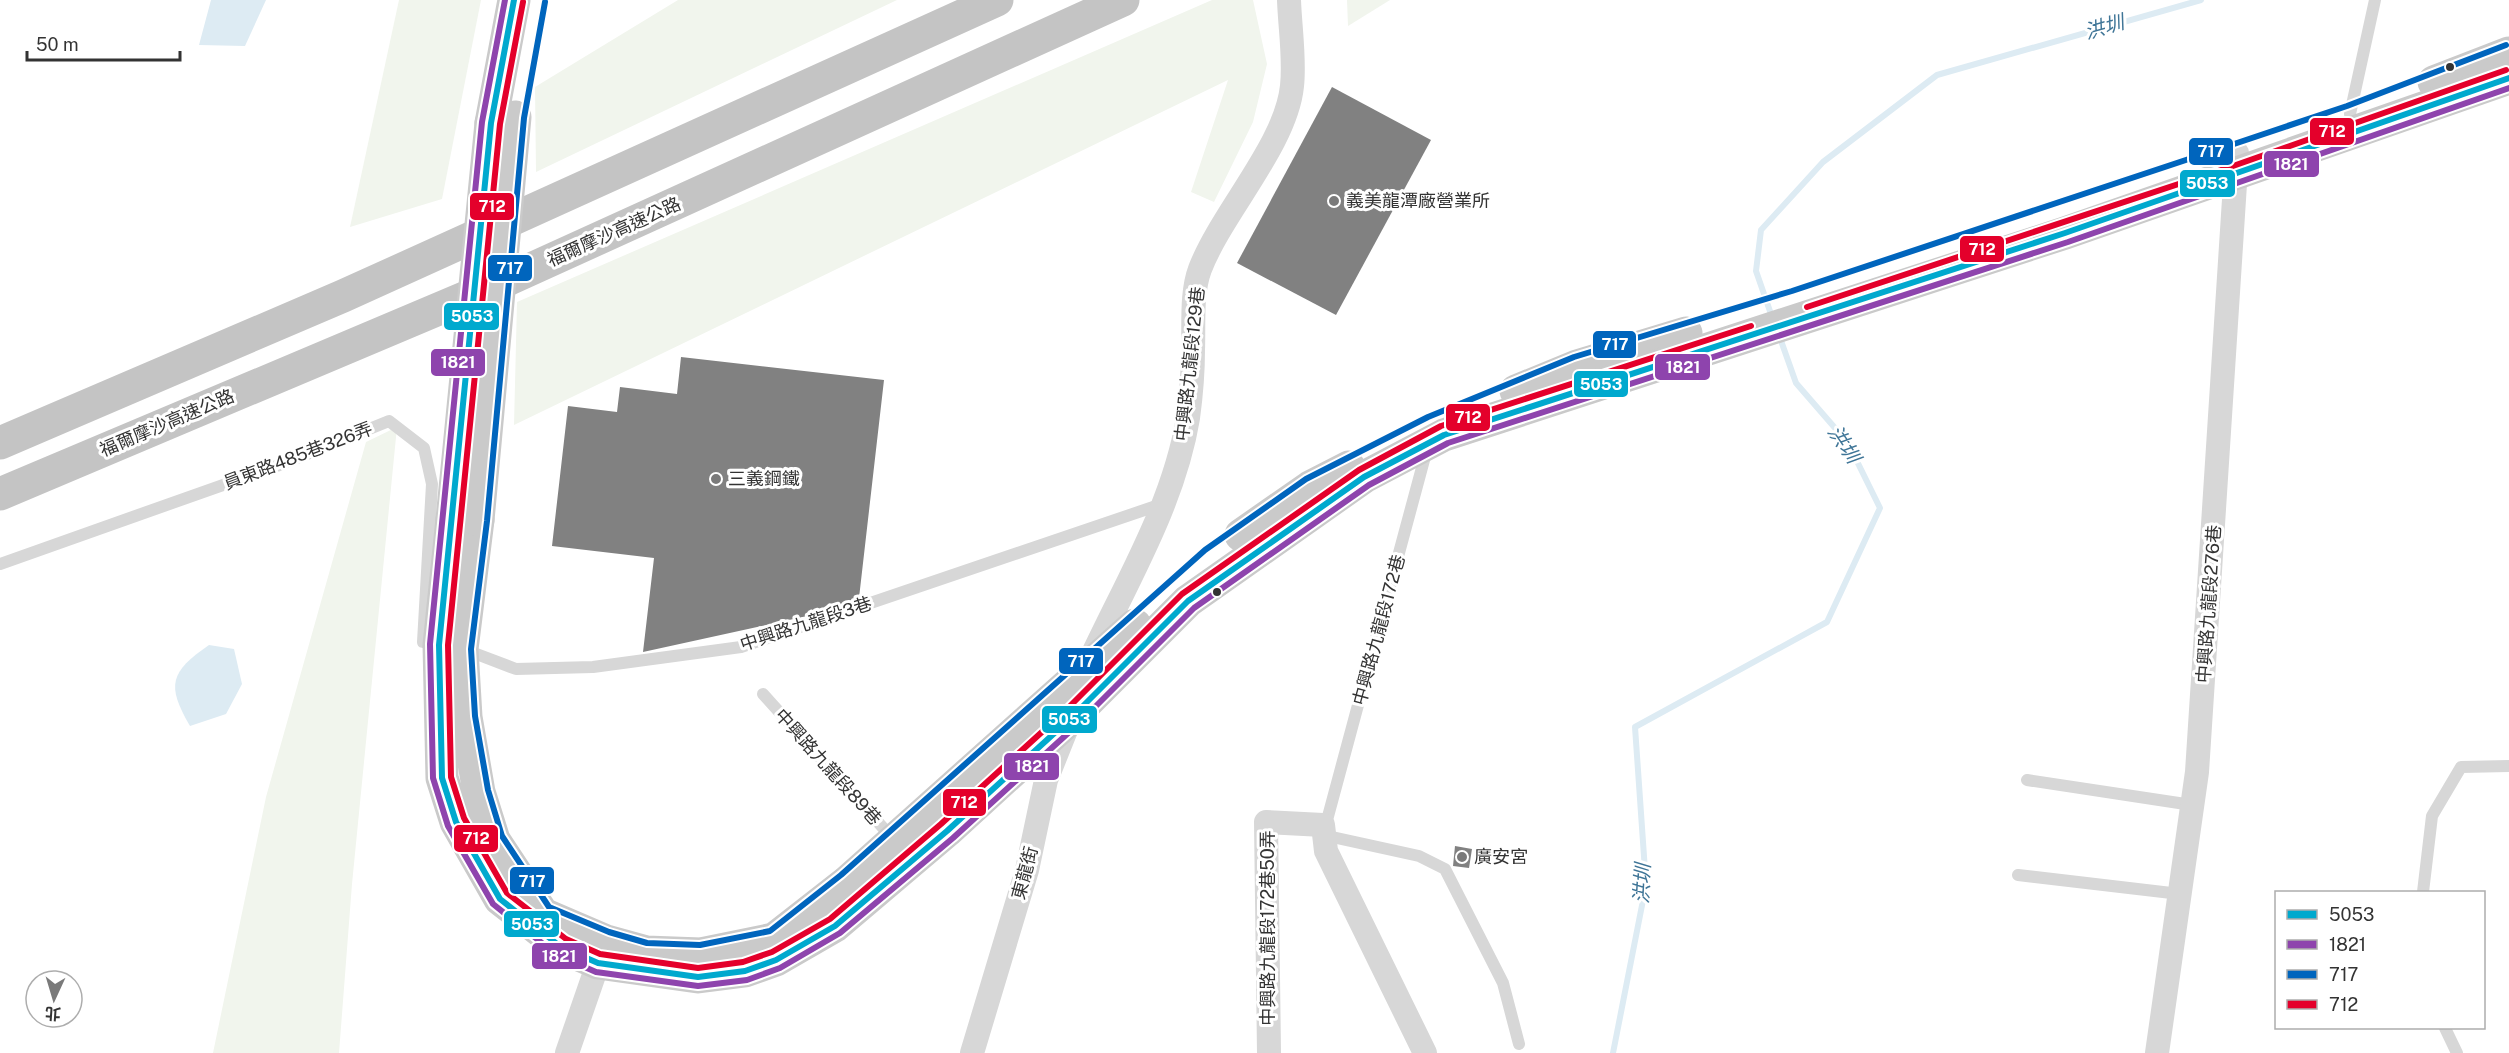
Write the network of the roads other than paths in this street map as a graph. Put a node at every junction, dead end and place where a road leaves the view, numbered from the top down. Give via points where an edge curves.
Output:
1 (514, 0) edge
2 (536, 0) edge
3 (997, 0) edge
4 (1123, 0) edge
5 (1289, 0) edge
6 (2375, 0) edge
7 (2509, 53) edge
8 (2509, 78) edge
9 (2350, 114) junction
10 (503, 120) junction
11 (2236, 164) junction
12 (1431, 434) junction
13 (0, 443) edge
14 (0, 494) edge
15 (1162, 504) junction
16 (0, 564) edge
17 (450, 647) junction
18 (763, 694) dead end
19 (1078, 694) junction
20 (2509, 766) edge
21 (2026, 780) dead end
22 (2192, 805) junction
23 (1323, 836) junction
24 (894, 840) junction
25 (2018, 874) dead end
26 (2423, 891) edge
27 (2180, 894) junction
28 (602, 952) junction
29 (2445, 1029) edge
30 (1519, 1044) dead end
31 (567, 1053) edge
32 (972, 1053) edge
33 (1269, 1053) edge
34 (1425, 1053) edge
35 (2157, 1053) edge
36 (2457, 1053) edge

1 - 10 main road
2 - 10 main road
3 - 13 highway via 343,296
4 - 14 highway, 福爾摩沙高速公路 via 507,280
5 - 15 street, 中興路九龍段129巷 via 1292,87 1287,110 1200,270 1188,418 1178,466
6 - 9 lane
7 - 9 main road
8 - 11 main road
9 - 11 main road
10 - 17 main road, bridge
11 - 12 main road via 1749,325 1577,366
11 - 22 street, 中興路九龍段276巷 via 2222,415
12 - 19 main road via 1188,601
12 - 19 main road via 1310,487 1210,557
12 - 23 lane, 中興路九龍段172巷
15 - 17 lane, 中興路九龍段3巷 via 741,647 593,667 516,669
15 - 19 street, 中興路九龍段129巷
16 - 17 lane, 員東路485巷326弄 via 285,463 389,421 424,448 432,484 423,642
17 - 28 main road via 479,792 494,840 543,915
18 - 24 lane, 中興路九龍段89巷
19 - 24 main road
19 - 28 main road via 947,831 835,926 776,960 745,971 698,977
19 - 32 street, 東龍街 via 1046,780 1027,870
20 - 26 lane via 2461,767 2432,816
21 - 22 lane
22 - 27 street, 中興路九龍段276巷
23 - 30 lane via 1419,856 1445,869 1503,983
23 - 33 street, 中興路九龍段172巷50弄 via 1323,825 1266,822
23 - 34 street via 1326,851
24 - 28 main road via 774,939 701,954
25 - 27 lane
27 - 35 street, 中興路九龍段276巷
28 - 31 street
29 - 36 lane

